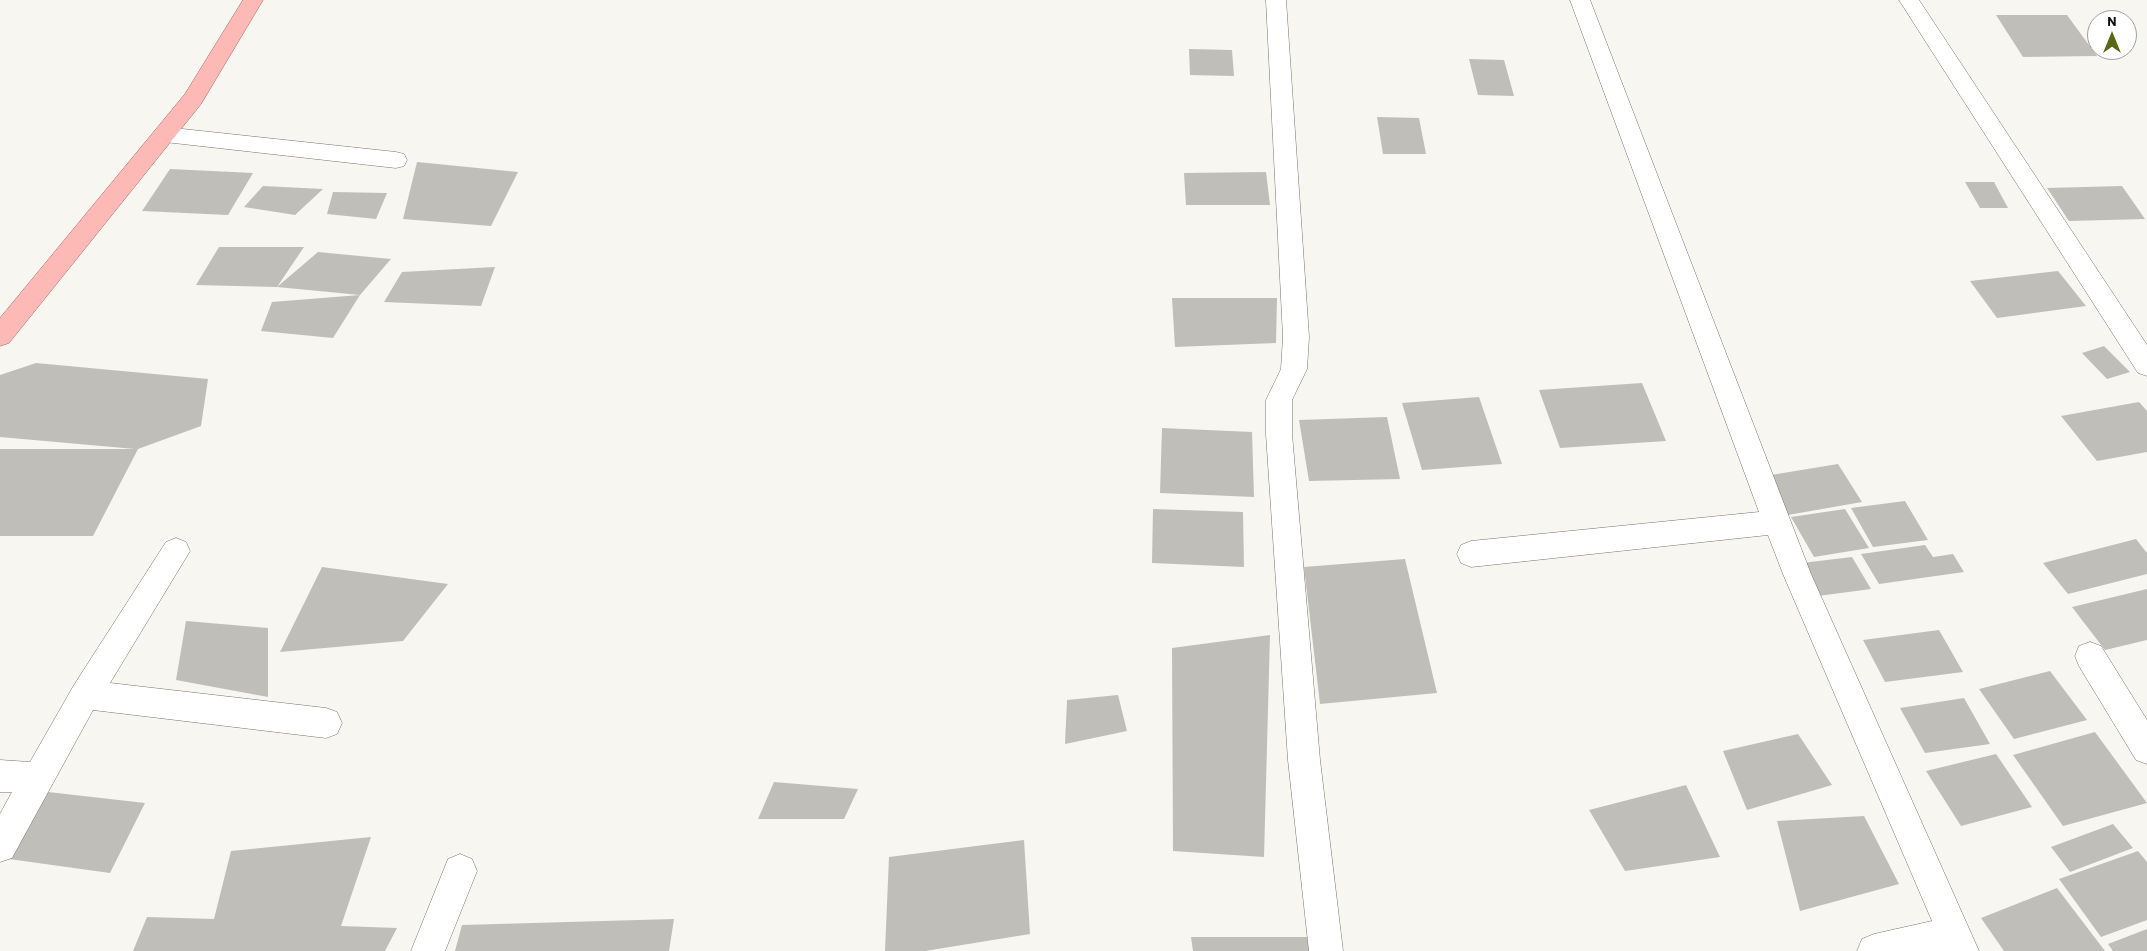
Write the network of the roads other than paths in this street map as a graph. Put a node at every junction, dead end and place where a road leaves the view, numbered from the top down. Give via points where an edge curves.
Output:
1 (253, 0) edge
2 (1276, 0) edge
3 (1580, 0) edge
4 (1909, 0) edge
5 (164, 134) junction
6 (396, 160) dead end
7 (0, 336) edge
8 (2147, 366) edge
9 (1778, 522) junction
10 (176, 550) dead end
11 (1471, 554) dead end
12 (2090, 656) dead end
13 (85, 695) junction
14 (326, 723) dead end
15 (2147, 749) edge
16 (0, 776) edge
17 (38, 778) junction
18 (0, 846) edge
19 (460, 871) dead end
20 (1958, 942) edge
21 (428, 951) edge
22 (1326, 951) edge
23 (1874, 951) edge

1 - 5 main road via 193,99
2 - 22 street via 1296,337 1294,369 1279,400 1280,434 1304,760
3 - 9 street
4 - 8 street
5 - 6 street
5 - 7 main road
9 - 11 street
9 - 20 street via 1796,574
10 - 13 street
12 - 15 street
13 - 14 street
13 - 17 street
16 - 17 street
17 - 18 street
19 - 21 street
20 - 23 street

